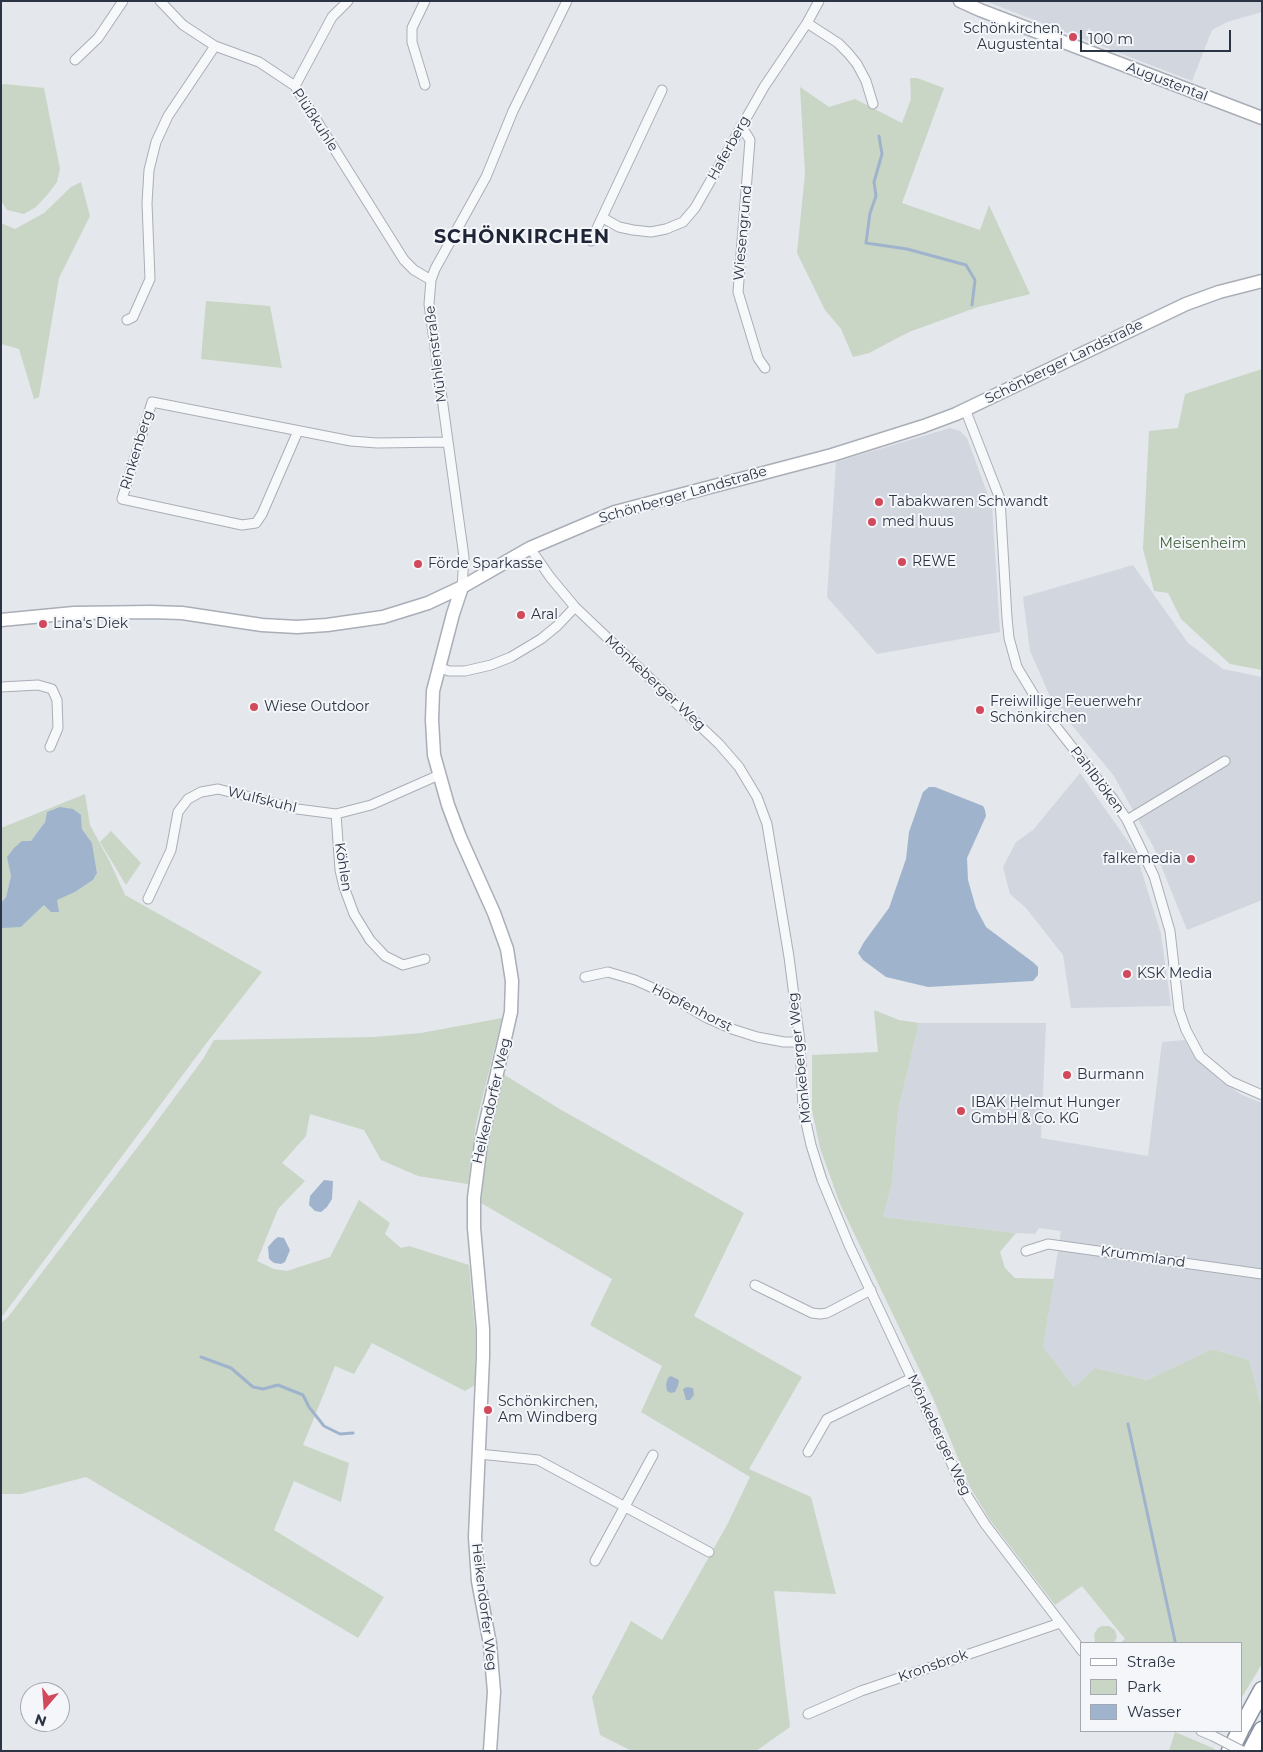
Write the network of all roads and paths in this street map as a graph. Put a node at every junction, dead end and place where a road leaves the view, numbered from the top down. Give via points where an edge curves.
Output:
1 (123, 1) edge
2 (160, 1) edge
3 (348, 1) edge
4 (425, 1) edge
5 (567, 1) edge
6 (819, 1) edge
7 (960, 1) edge
8 (807, 23) junction
9 (215, 46) junction
10 (75, 60) dead end
11 (425, 85) dead end
12 (296, 86) junction
13 (662, 90) dead end
14 (874, 104) dead end
15 (1262, 118) edge
16 (741, 126) junction
17 (603, 218) junction
18 (591, 241) dead end
19 (431, 280) junction
20 (1262, 281) edge
21 (127, 320) dead end
22 (764, 368) dead end
23 (965, 409) junction
24 (298, 431) junction
25 (447, 442) junction
26 (530, 548) junction
27 (462, 587) junction
28 (575, 607) junction
29 (1, 620) edge
30 (438, 667) junction
31 (1, 687) edge
32 (50, 747) dead end
33 (1225, 761) dead end
34 (439, 775) junction
35 (336, 814) junction
36 (1127, 820) junction
37 (148, 899) dead end
38 (425, 959) dead end
39 (585, 977) dead end
40 (800, 1042) junction
41 (1262, 1095) edge
42 (1026, 1251) dead end
43 (1262, 1274) edge
44 (755, 1285) dead end
45 (871, 1290) junction
46 (912, 1378) junction
47 (808, 1452) dead end
48 (479, 1454) junction
49 (653, 1455) dead end
50 (625, 1506) junction
51 (709, 1552) dead end
52 (595, 1561) dead end
53 (1060, 1623) junction
54 (1080, 1648) edge
55 (1262, 1690) edge
56 (808, 1714) dead end
57 (1243, 1725) edge
58 (1262, 1730) edge
59 (1203, 1732) edge
60 (1240, 1732) edge
61 (490, 1751) edge
62 (1230, 1751) edge
63 (1242, 1751) edge
64 (1251, 1751) edge

1 - 10 street via 98,38
2 - 9 street, Plüßkuhle via 183,25
3 - 12 street via 332,17
4 - 11 street via 412,28 412,42
5 - 19 street, Mühlenstraße via 513,111 486,177
6 - 8 street, Haferberg
7 - 15 street, Augustental
8 - 14 street via 848,53 866,81
8 - 16 street, Haferberg
9 - 12 street, Plüßkuhle via 259,62
9 - 21 street via 168,116 156,142 149,170 147,203 150,279 133,317
12 - 19 street, Plüßkuhle via 404,260
13 - 17 street
16 - 17 street, Haferberg via 695,208 683,222 666,230 651,232 619,227
16 - 22 street, Wiesengrund via 750,140 738,292
17 - 18 street
19 - 25 street, Mühlenstraße via 429,304
20 - 23 street, Schönberger Landstraße via 1186,304
23 - 26 street, Schönberger Landstraße via 902,434 615,512
23 - 36 street, Pahlblöken via 1000,498 1009,638 1017,667 1043,710
24 - 24 street, Rinkenberg via 152,402 122,499 242,525 256,523
24 - 25 street, Rinkenberg via 377,443
25 - 27 street, Mühlenstraße via 464,557
26 - 27 street, Schönberger Landstraße
26 - 28 street, Mönkeberger Weg
27 - 29 street, Schönberger Landstraße via 428,603 383,617 327,625 262,625 151,612 74,613
27 - 30 street, Heikendorfer Weg
28 - 30 street via 541,639 511,657 465,671
28 - 40 street, Mönkeberger Weg via 719,744 749,781 767,824
30 - 34 street, Heikendorfer Weg via 432,720
31 - 32 street via 38,685 52,689 58,728
33 - 36 street
34 - 35 street, Wulfskuhl via 371,805
34 - 48 street, Heikendorfer Weg via 460,837 507,949 512,980 511,1012 480,1143 475,1189 474,1228 483,1329
35 - 37 street, Wulfskuhl via 297,809 218,789 202,792 188,799 178,812 170,850
35 - 38 street, Köhlen via 340,870 354,914 370,940 385,956 403,965
36 - 41 street, Pahlblöken via 1154,876 1170,931 1177,999 1186,1030 1200,1056 1230,1081
39 - 40 street, Hopfenhorst via 608,972 635,980 732,1029 757,1037
40 - 45 street, Mönkeberger Weg via 803,1109 811,1144 822,1180
42 - 43 street, Krummland via 1048,1244
44 - 45 street via 820,1314
45 - 46 street, Mönkeberger Weg
46 - 47 street via 827,1419
46 - 53 street, Mönkeberger Weg via 966,1494
48 - 50 street via 538,1460
48 - 61 street, Heikendorfer Weg via 475,1537 494,1692
49 - 50 street
50 - 51 street
50 - 52 street
53 - 54 street, Mönkeberger Weg
53 - 56 street, Kronsbrok via 861,1690
55 - 57 highway
58 - 64 highway
59 - 63 street, bridge
60 - 62 highway

